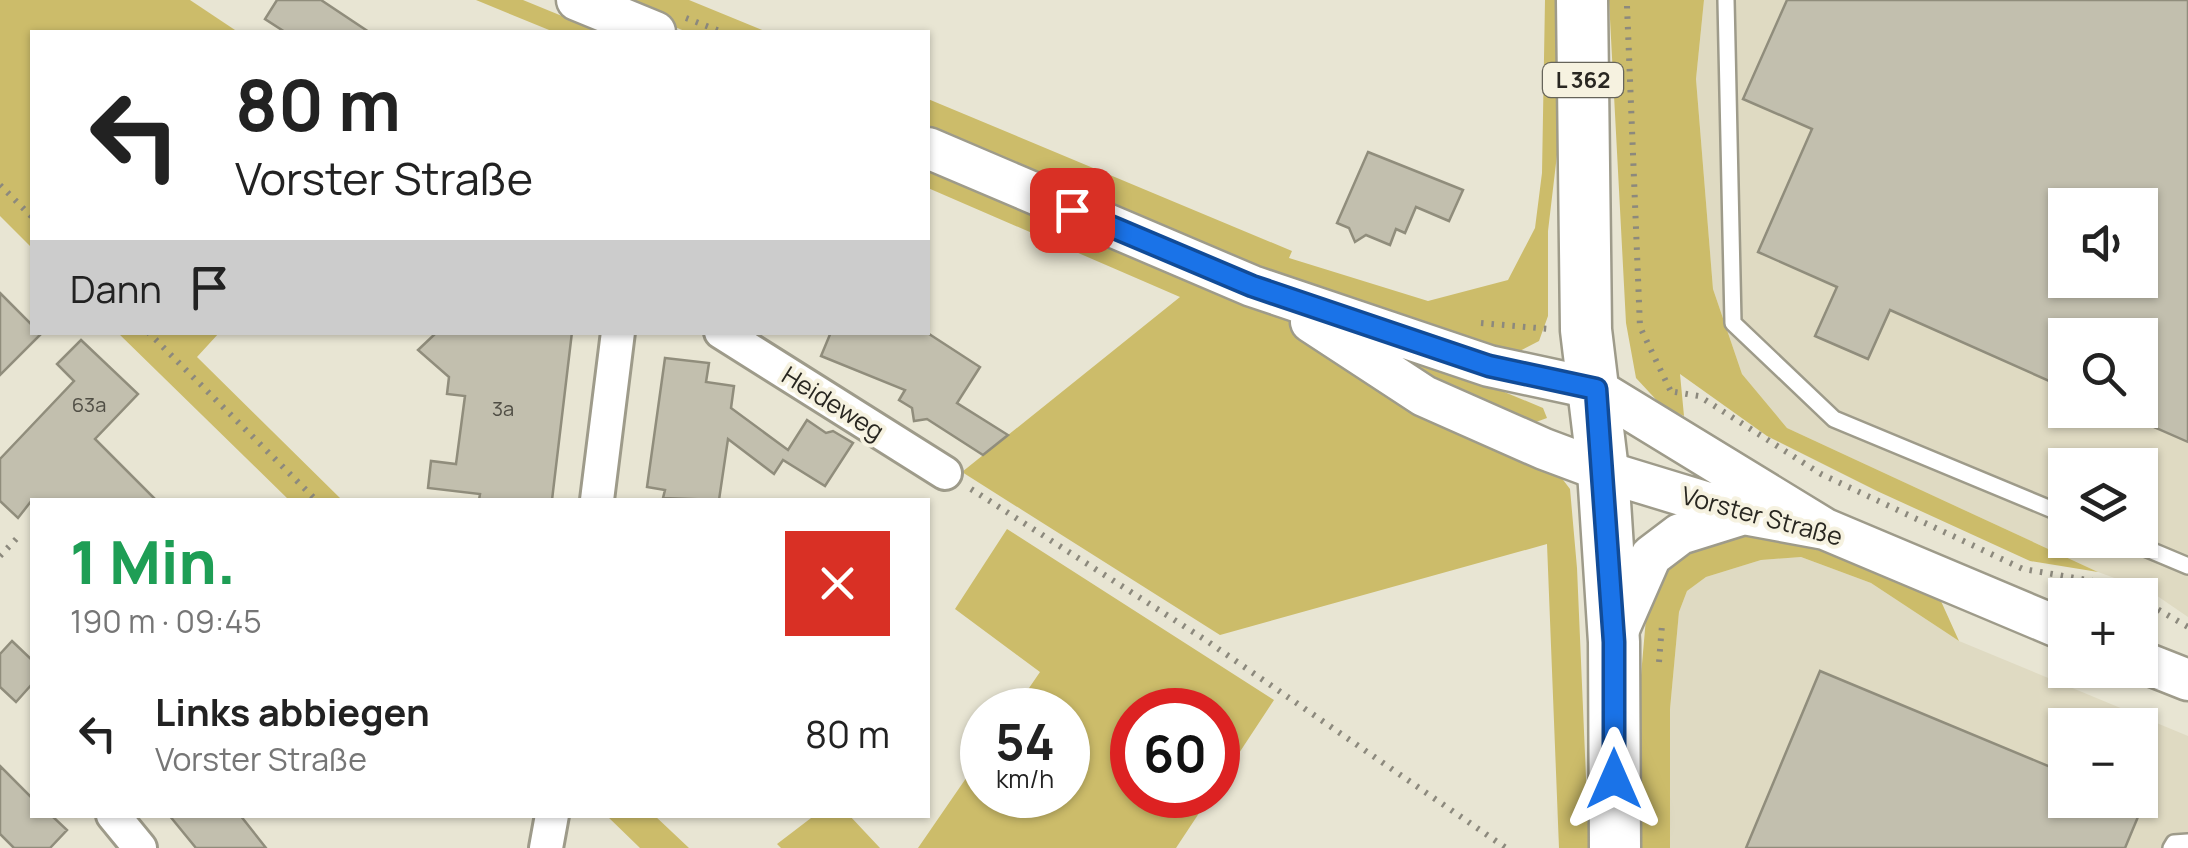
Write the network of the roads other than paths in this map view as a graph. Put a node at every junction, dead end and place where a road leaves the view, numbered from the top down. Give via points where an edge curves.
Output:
1 (576, 0) edge
2 (1582, 0) edge
3 (1726, 0) edge
4 (650, 30) edge
5 (930, 149) edge
6 (1252, 286) junction
7 (618, 335) edge
8 (726, 335) edge
9 (1596, 389) junction
10 (1603, 471) junction
11 (944, 472) road end
12 (597, 498) edge
13 (2048, 508) edge
14 (1744, 514) junction
15 (1825, 529) junction
16 (2158, 553) edge
17 (2188, 566) edge
18 (2048, 623) edge
19 (1614, 642) junction
20 (2158, 668) edge
21 (2188, 680) edge
22 (115, 818) edge
23 (551, 818) edge
24 (2188, 842) edge
25 (140, 848) edge
26 (546, 848) edge
27 (1615, 848) edge
28 (2170, 848) edge

1 - 4 street
2 - 9 main road, L 362 via 1586,330
3 - 13 lane via 1733,323 1834,419
5 - 6 street, Vorster Straße
6 - 9 street, Vorster Straße via 1489,366
6 - 10 street, Vorster Straße via 1424,396
7 - 12 street
8 - 11 street, Heideweg
9 - 10 main road, L 362
9 - 15 street, Vorster Straße
10 - 14 street, Vorster Straße
10 - 19 main road, L 362
14 - 15 street, Vorster Straße
14 - 19 street, L 362 via 1680,534 1651,556
15 - 18 street, Vorster Straße
16 - 17 lane
19 - 27 main road, L 362
20 - 21 street
22 - 25 street
23 - 26 street
24 - 28 lane

